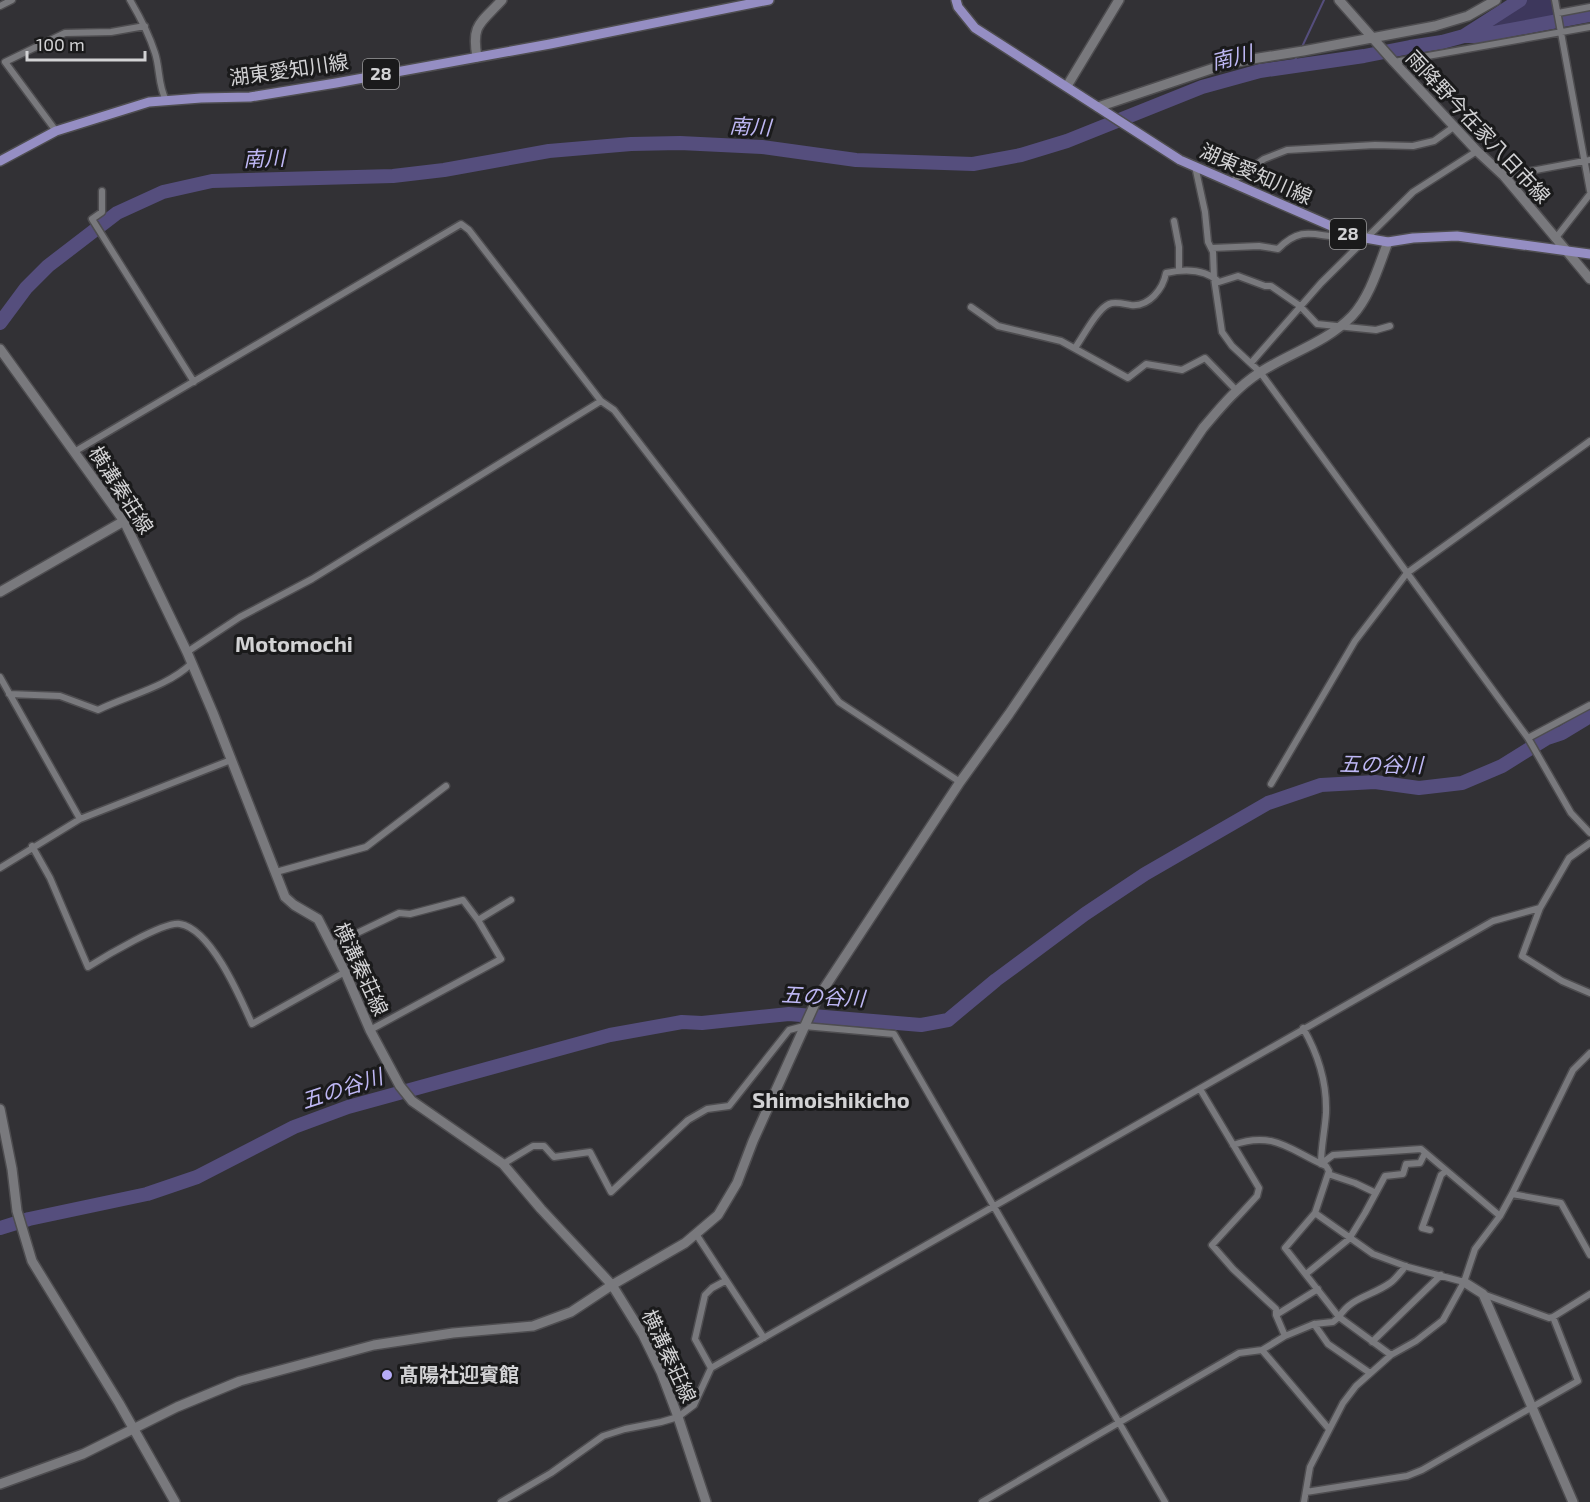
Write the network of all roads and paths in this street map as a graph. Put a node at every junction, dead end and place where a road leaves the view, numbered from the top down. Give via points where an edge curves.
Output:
1 (12, 0) edge
2 (130, 0) edge
3 (501, 0) edge
4 (769, 0) edge
5 (956, 0) edge
6 (1339, 0) edge
7 (1496, 0) edge
8 (1555, 0) edge
9 (1119, 1) edge
10 (0, 6) edge
11 (1590, 7) edge
12 (1558, 15) junction
13 (146, 26) junction
14 (1590, 27) edge
15 (1561, 31) junction
16 (1376, 41) junction
17 (477, 57) junction
18 (1394, 62) junction
19 (1067, 86) junction
20 (166, 100) junction
21 (1098, 106) junction
22 (1455, 126) junction
23 (56, 132) junction
24 (1478, 151) junction
25 (1587, 160) edge
26 (0, 161) edge
27 (1195, 166) junction
28 (1504, 176) junction
29 (1230, 183) junction
30 (102, 191) dead end
31 (1590, 193) edge
32 (1174, 221) dead end
33 (1354, 236) junction
34 (1367, 239) junction
35 (1555, 239) junction
36 (1388, 242) junction
37 (1212, 248) junction
38 (1568, 252) junction
39 (1590, 254) edge
40 (1179, 270) junction
41 (1214, 278) junction
42 (1590, 279) edge
43 (1300, 306) junction
44 (971, 307) dead end
45 (1341, 325) junction
46 (1390, 327) dead end
47 (1075, 348) junction
48 (0, 350) edge
49 (1251, 363) junction
50 (1260, 372) junction
51 (194, 382) junction
52 (1236, 390) junction
53 (601, 401) junction
54 (1590, 441) edge
55 (75, 452) junction
56 (124, 521) junction
57 (1407, 573) junction
58 (0, 592) edge
59 (187, 652) junction
60 (192, 663) junction
61 (0, 677) edge
62 (9, 694) junction
63 (1590, 705) edge
64 (1528, 738) junction
65 (231, 760) junction
66 (960, 782) junction
67 (1271, 784) dead end
68 (446, 786) dead end
69 (80, 819) junction
70 (1590, 833) edge
71 (1590, 843) edge
72 (32, 846) junction
73 (0, 868) edge
74 (276, 872) junction
75 (511, 900) dead end
76 (1540, 908) junction
77 (478, 920) junction
78 (332, 945) junction
79 (345, 972) junction
80 (1590, 993) edge
81 (804, 1026) junction
82 (1303, 1028) junction
83 (370, 1030) junction
84 (1590, 1053) edge
85 (1200, 1089) junction
86 (0, 1109) edge
87 (1233, 1145) junction
88 (1425, 1153) junction
89 (504, 1164) junction
90 (1321, 1164) junction
91 (1446, 1171) junction
92 (1328, 1174) junction
93 (1376, 1193) junction
94 (1512, 1194) junction
95 (994, 1206) junction
96 (1315, 1213) junction
97 (1500, 1216) junction
98 (1430, 1230) dead end
99 (696, 1234) junction
100 (1349, 1239) junction
101 (1590, 1255) edge
102 (1407, 1266) junction
103 (1306, 1274) junction
104 (1441, 1275) junction
105 (725, 1281) junction
106 (1464, 1282) junction
107 (612, 1285) junction
108 (1318, 1288) junction
109 (1483, 1294) junction
110 (1590, 1294) edge
111 (1276, 1315) junction
112 (1339, 1317) junction
113 (1553, 1317) junction
114 (1314, 1324) junction
115 (1285, 1336) junction
116 (764, 1338) junction
117 (1372, 1342) junction
118 (1262, 1350) junction
119 (1391, 1355) junction
120 (711, 1368) junction
121 (1370, 1373) junction
122 (1532, 1407) junction
123 (678, 1417) junction
124 (1119, 1423) junction
125 (1329, 1428) junction
126 (134, 1430) junction
127 (0, 1484) edge
128 (1306, 1492) junction
129 (175, 1502) edge
130 (501, 1502) edge
131 (706, 1502) edge
132 (982, 1502) edge
133 (1165, 1502) edge
134 (1304, 1502) edge
135 (1573, 1502) edge

1 - 10 street
2 - 13 street
3 - 17 street via 476,29
4 - 17 main road, 湖東愛知川線 / 28
5 - 19 main road, 湖東愛知川線 / 28 via 975,28
6 - 16 street, 雨降野今在家八日市線
7 - 16 street via 1454,20
8 - 12 street
9 - 19 street
11 - 12 street
12 - 15 street
13 - 20 street
13 - 23 street via 65,33 5,62
14 - 15 street
15 - 18 street
15 - 25 street
16 - 18 street, 雨降野今在家八日市線
16 - 21 street via 1220,66
17 - 20 main road, 湖東愛知川線 / 28 via 250,97
18 - 22 street, 雨降野今在家八日市線
19 - 21 main road, 湖東愛知川線 / 28
20 - 23 main road, 湖東愛知川線 / 28 via 148,102
21 - 27 main road, 湖東愛知川線 / 28 via 1127,128
22 - 24 street, 雨降野今在家八日市線
22 - 29 street via 1434,141 1413,146 1287,150 1264,159
23 - 26 main road, 湖東愛知川線 / 28
24 - 28 street, 雨降野今在家八日市線
24 - 34 street via 1413,192
25 - 28 street
25 - 31 street
27 - 29 main road, 湖東愛知川線 / 28
27 - 37 street
28 - 35 street, 雨降野今在家八日市線
29 - 33 main road, 湖東愛知川線 / 28
30 - 51 street via 102,212 92,219
31 - 35 street
32 - 40 street
33 - 34 main road, 湖東愛知川線 / 28
33 - 37 street via 1302,232 1278,249
34 - 36 main road, 湖東愛知川線 / 28
34 - 43 street
35 - 38 street, 雨降野今在家八日市線
36 - 38 main road, 湖東愛知川線 / 28 via 1457,236
36 - 45 street via 1364,297
37 - 41 street
38 - 39 main road, 湖東愛知川線 / 28
38 - 42 street, 雨降野今在家八日市線
40 - 41 street via 1204,272
40 - 47 street via 1166,273 1154,297 1143,304 1112,302 1103,307
41 - 43 street via 1219,282 1238,276 1271,286
41 - 49 street via 1222,332
43 - 45 street via 1317,324
43 - 49 street
44 - 47 street via 998,326 1045,336
45 - 46 street via 1376,330
45 - 50 street via 1311,346
47 - 52 street via 1128,378 1146,364 1182,370 1205,357
48 - 55 street, 横溝秦荘線
49 - 50 street
50 - 52 street
50 - 57 street
51 - 53 street via 461,224
51 - 55 street
52 - 66 street via 1203,428
53 - 59 street
53 - 66 street via 615,411 839,702
54 - 57 street
55 - 56 street, 横溝秦荘線
56 - 58 street
56 - 59 street, 横溝秦荘線
57 - 64 street
57 - 67 street via 1354,641
59 - 60 street, 横溝秦荘線
60 - 62 street via 182,673 98,710 60,696
60 - 65 street, 横溝秦荘線
61 - 62 street
62 - 69 street
63 - 64 street
64 - 70 street via 1571,813
65 - 69 street
65 - 74 street, 横溝秦荘線
66 - 81 street via 817,999
68 - 74 street via 366,847
69 - 72 street
71 - 76 street via 1569,858
72 - 73 street
72 - 79 street via 88,967 157,930 182,924 206,941 252,1024
74 - 78 street, 横溝秦荘線 via 285,897 318,919
75 - 77 street
76 - 80 street via 1522,956
76 - 82 street via 1493,921
77 - 78 street via 463,900 410,914 399,913
77 - 83 street via 501,959
78 - 79 street, 横溝秦荘線
79 - 83 street, 横溝秦荘線
81 - 89 street via 789,1030 729,1106 707,1108 688,1120 611,1192 590,1152 554,1157 544,1146 533,1146
81 - 95 street via 894,1034
81 - 99 street via 737,1183 718,1215
82 - 85 street
82 - 90 street via 1324,1079 1326,1113
83 - 89 street, 横溝秦荘線 via 412,1101
84 - 94 street via 1573,1070
85 - 87 street
85 - 95 street
86 - 126 street via 16,1211 32,1261
87 - 90 street via 1270,1139
87 - 111 street via 1259,1188 1257,1196 1212,1245 1276,1309
88 - 90 street via 1421,1149 1333,1155
88 - 91 street
88 - 93 street via 1420,1164 1406,1164 1403,1174 1384,1176
89 - 107 street, 横溝秦荘線
90 - 92 street
91 - 97 street
91 - 98 street via 1441,1175 1422,1228
92 - 93 street
92 - 96 street
93 - 100 street
94 - 97 street
94 - 101 street via 1561,1203
95 - 116 street
95 - 124 street
96 - 100 street
96 - 103 street via 1285,1248
97 - 106 street via 1475,1249
99 - 105 street
99 - 107 street
100 - 102 street via 1372,1254
100 - 103 street
102 - 104 street
102 - 112 street via 1391,1283 1344,1308
103 - 108 street
104 - 106 street
104 - 117 street
105 - 116 street
105 - 120 street via 705,1295 695,1339
106 - 109 street
106 - 119 street via 1443,1320
107 - 123 street, 横溝秦荘線 via 643,1335
107 - 126 street via 571,1312 533,1326 374,1345 295,1365 240,1381
108 - 111 street
108 - 112 street
109 - 113 street
109 - 122 street
110 - 113 street
111 - 115 street
112 - 114 street via 1333,1322
112 - 117 street
113 - 122 street via 1578,1380
114 - 115 street
114 - 121 street via 1328,1344
115 - 118 street
116 - 120 street
117 - 119 street
118 - 124 street via 1239,1353
118 - 125 street
119 - 121 street
120 - 123 street via 694,1405
121 - 125 street via 1343,1403
122 - 128 street via 1407,1476
122 - 135 street
123 - 130 street via 603,1436
123 - 131 street, 横溝秦荘線
124 - 132 street
124 - 133 street
125 - 128 street via 1310,1467
126 - 127 street via 83,1454
126 - 129 street
128 - 134 street

